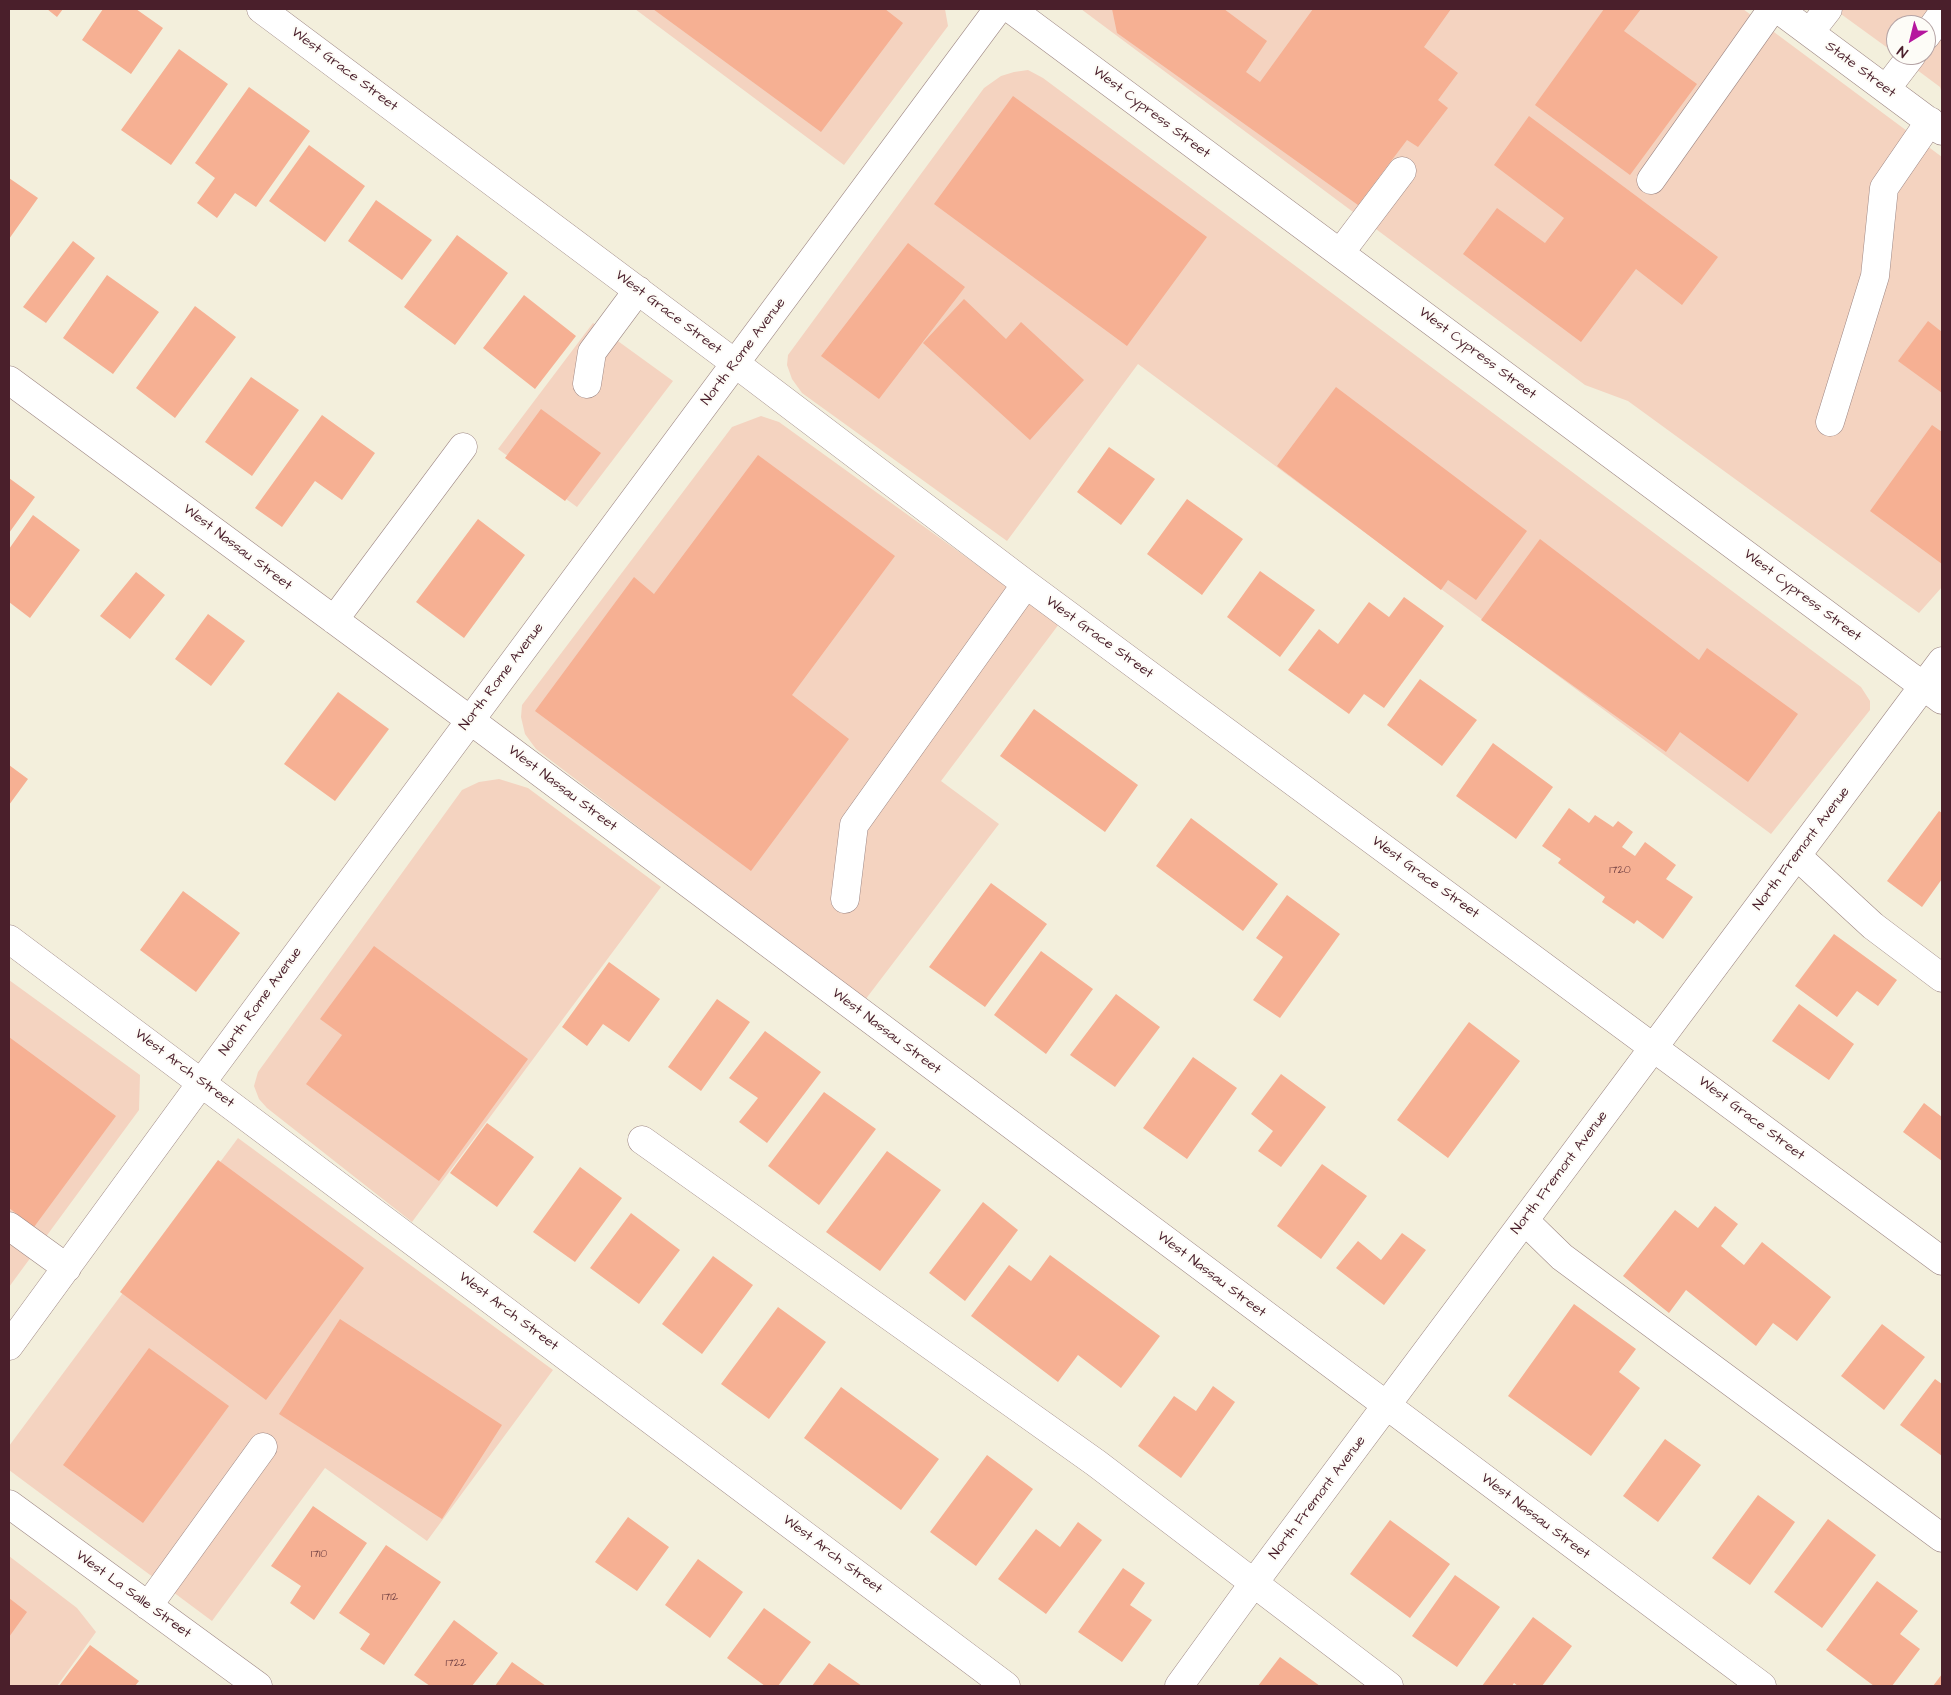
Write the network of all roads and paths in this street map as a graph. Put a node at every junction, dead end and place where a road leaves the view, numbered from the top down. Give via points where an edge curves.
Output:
1 (261, 9) edge
2 (998, 9) edge
3 (1011, 9) edge
4 (1772, 9) edge
5 (1778, 9) edge
6 (1828, 9) edge
7 (1810, 32) junction
8 (1904, 65) edge
9 (1886, 89) junction
10 (1936, 126) edge
11 (1402, 171) dead end
12 (1651, 180) dead end
13 (1340, 253) junction
14 (638, 290) junction
15 (736, 364) junction
16 (9, 380) edge
17 (587, 384) dead end
18 (1830, 422) dead end
19 (463, 447) dead end
20 (1026, 584) junction
21 (334, 620) junction
22 (1942, 661) edge
23 (1933, 693) edge
24 (470, 720) junction
25 (1797, 856) junction
26 (845, 899) dead end
27 (9, 939) edge
28 (1942, 978) edge
29 (1653, 1046) junction
30 (202, 1082) junction
31 (642, 1140) dead end
32 (1525, 1221) junction
33 (9, 1226) edge
34 (1942, 1261) edge
35 (66, 1268) junction
36 (9, 1346) edge
37 (1386, 1406) junction
38 (263, 1447) dead end
39 (9, 1504) edge
40 (1942, 1538) edge
41 (1253, 1584) junction
42 (148, 1606) junction
43 (258, 1686) edge
44 (1006, 1686) edge
45 (1179, 1686) edge
46 (1389, 1686) edge
47 (1762, 1686) edge

1 - 14 street, West Grace Street
2 - 15 street, North Rome Avenue
3 - 13 street, West Cypress Street
4 - 12 street
5 - 7 street, State Street
6 - 7 street
7 - 9 street, State Street
8 - 9 street
9 - 10 street, State Street
10 - 18 street via 1884,188 1875,276
11 - 13 street
13 - 23 street, West Cypress Street
14 - 15 street, West Grace Street
14 - 17 street via 592,352
15 - 20 street, West Grace Street
15 - 24 street, North Rome Avenue
16 - 21 street, West Nassau Street
19 - 21 street
20 - 26 street via 854,825
20 - 29 street, West Grace Street
21 - 24 street, West Nassau Street
22 - 23 street, North Fremont Avenue
23 - 25 street, North Fremont Avenue
24 - 30 street, North Rome Avenue
24 - 37 street, West Nassau Street
25 - 28 street via 1873,926
25 - 29 street, North Fremont Avenue
27 - 30 street, West Arch Street
29 - 32 street, North Fremont Avenue
29 - 34 street, West Grace Street
30 - 35 street, North Rome Avenue
30 - 44 street, West Arch Street
31 - 41 street via 1096,1464
32 - 37 street, North Fremont Avenue
32 - 40 street via 1562,1257
33 - 35 street
35 - 36 street, North Rome Avenue
37 - 41 street, North Fremont Avenue
37 - 47 street, West Nassau Street
38 - 42 street
39 - 42 street, West La Salle Street
41 - 45 street, North Fremont Avenue
41 - 46 street
42 - 43 street, West La Salle Street

